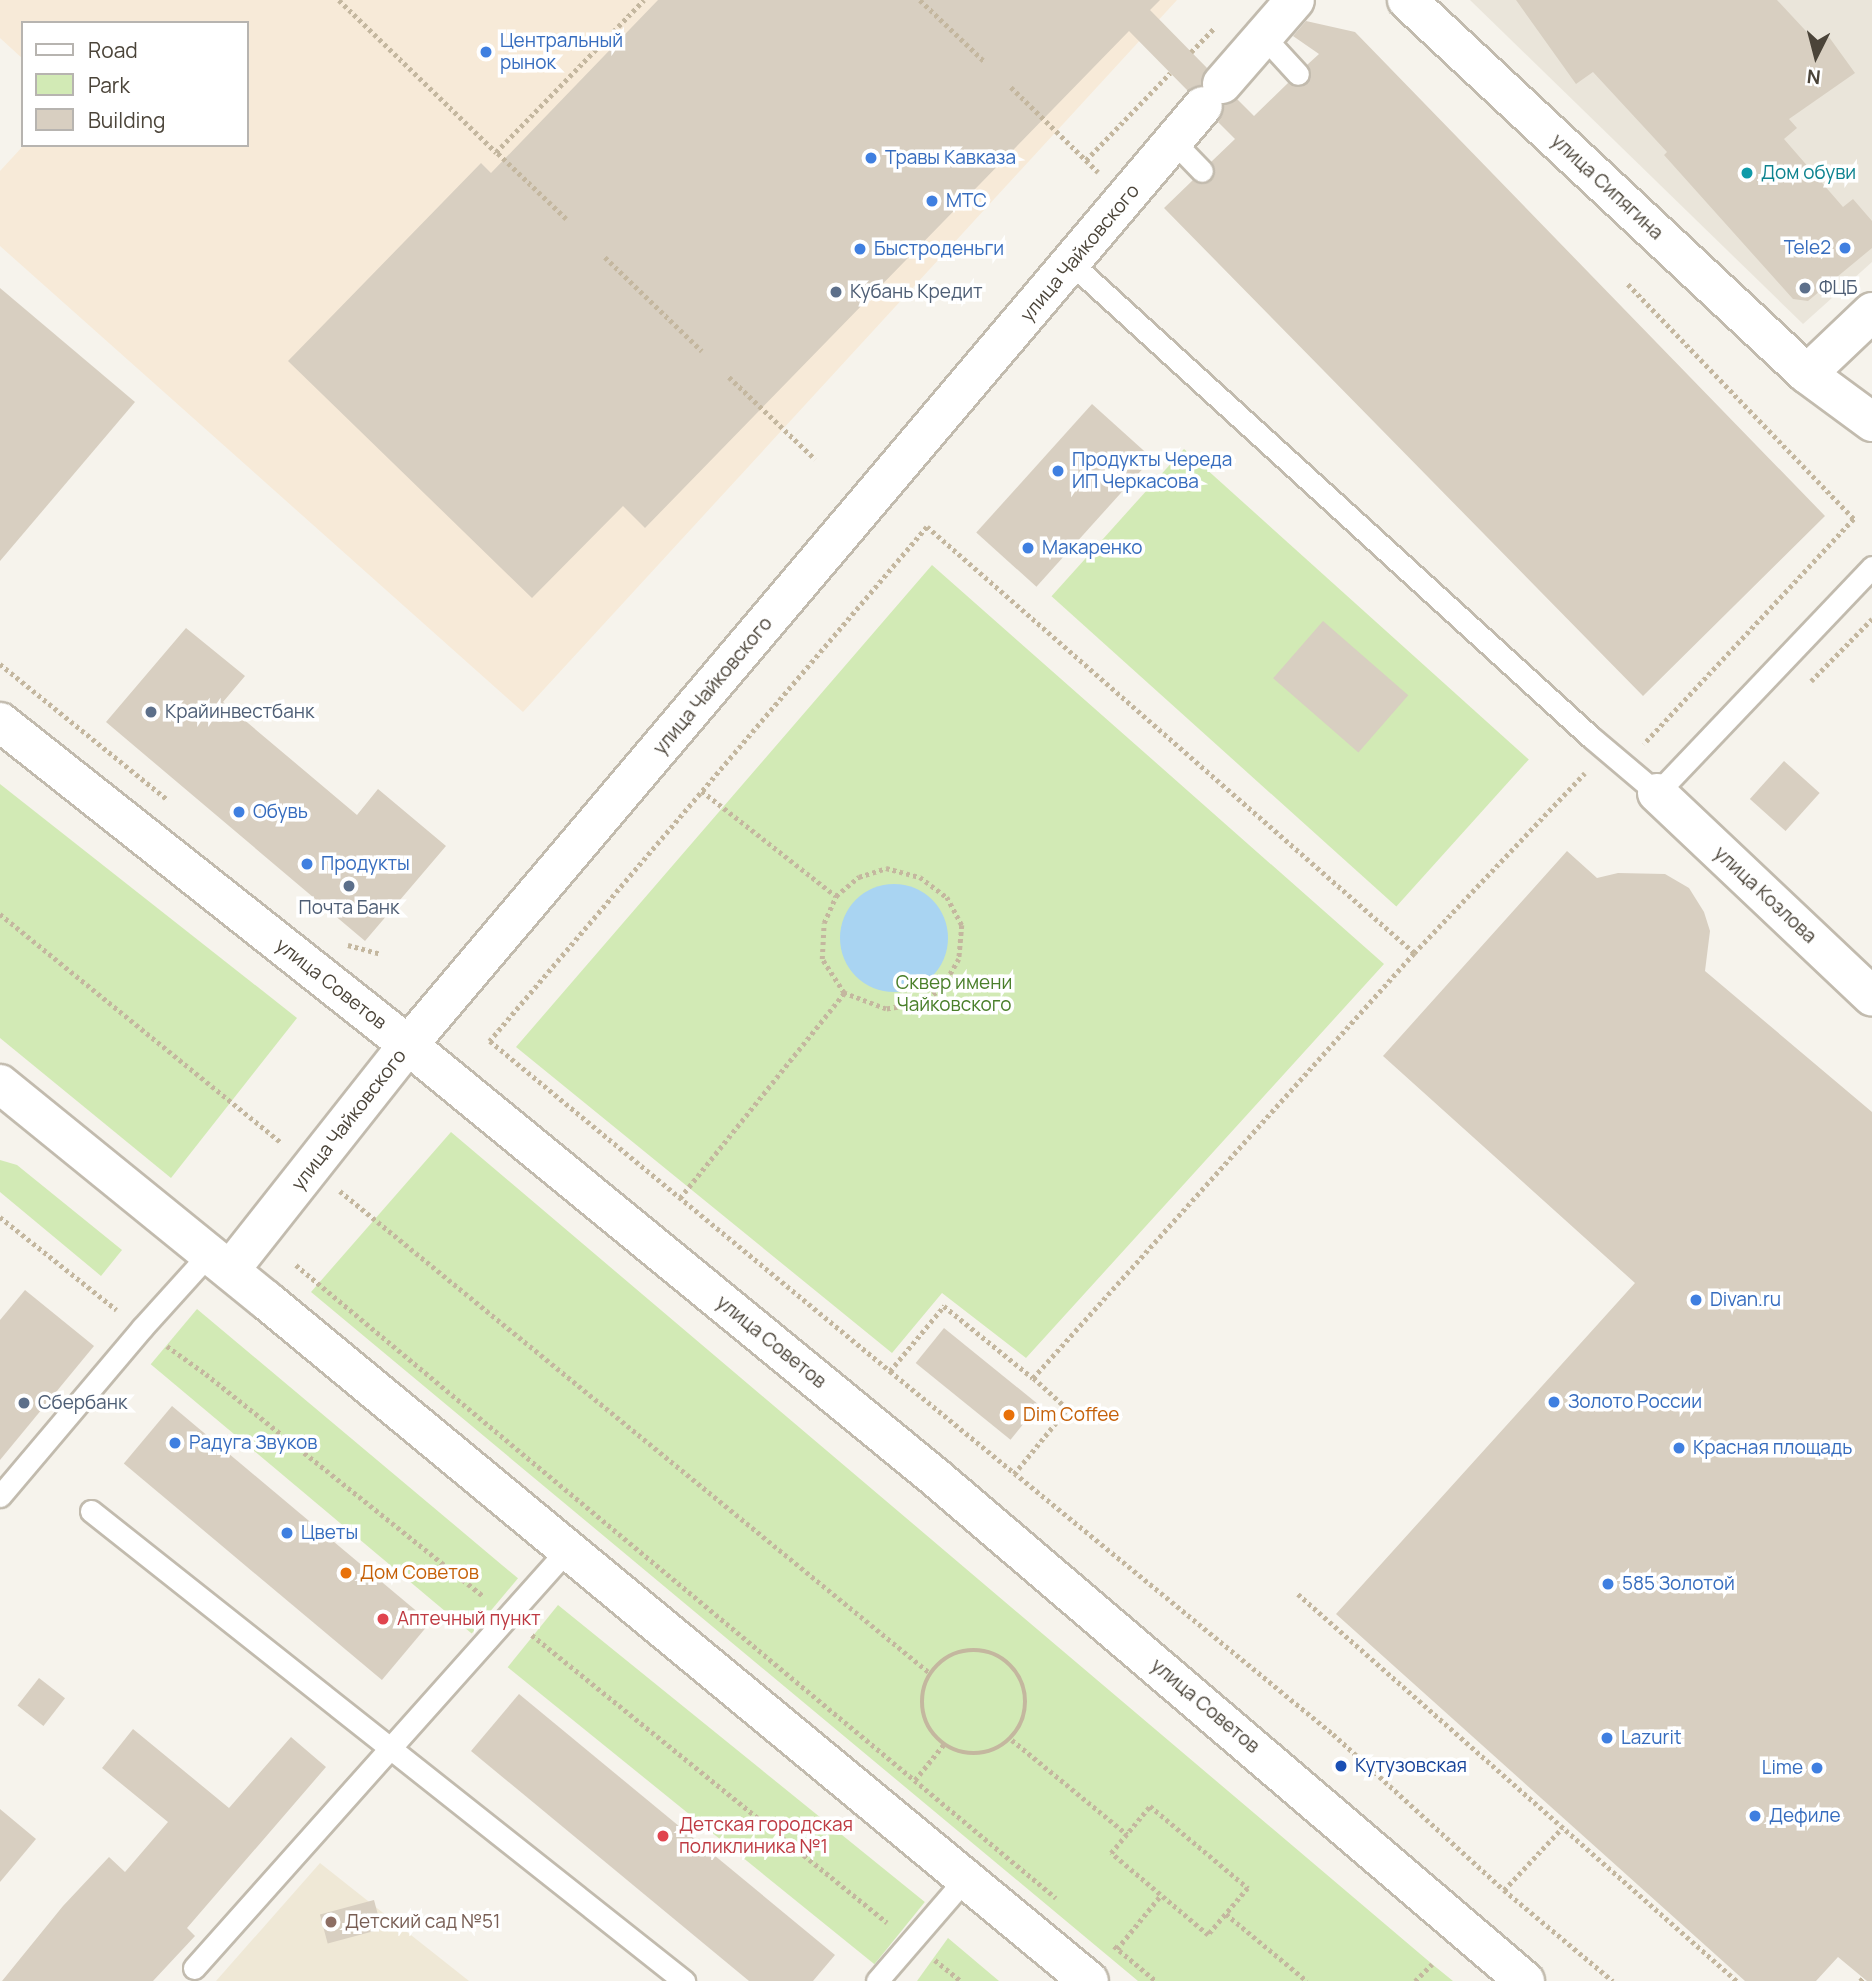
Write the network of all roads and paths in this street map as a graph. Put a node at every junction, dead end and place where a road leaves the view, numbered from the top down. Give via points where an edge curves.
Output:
1 (339, 0) edge
2 (634, 0) edge
3 (644, 0) edge
4 (920, 0) edge
5 (1294, 0) edge
6 (1407, 0) edge
7 (639, 5) junction
8 (1264, 37) junction
9 (984, 61) dead end
10 (1170, 73) dead end
11 (1298, 74) dead end
12 (1011, 87) dead end
13 (1174, 142) junction
14 (496, 152) junction
15 (1086, 160) junction
16 (1202, 172) dead end
17 (1126, 199) junction
18 (566, 219) dead end
19 (606, 257) dead end
20 (1071, 263) junction
21 (1628, 284) dead end
22 (1872, 312) edge
23 (702, 351) dead end
24 (1807, 374) junction
25 (729, 377) dead end
26 (1872, 422) edge
27 (815, 459) dead end
28 (1872, 568) edge
29 (0, 664) edge
30 (0, 722) edge
31 (1614, 758) junction
32 (1666, 784) junction
33 (702, 791) junction
34 (175, 806) dead end
35 (836, 896) junction
36 (0, 914) edge
37 (346, 944) dead end
38 (1414, 953) junction
39 (381, 954) dead end
40 (844, 993) junction
41 (1872, 996) edge
42 (408, 1045) junction
43 (0, 1085) edge
44 (312, 1167) junction
45 (680, 1198) junction
46 (0, 1217) edge
47 (219, 1263) junction
48 (296, 1265) dead end
49 (96, 1296) dead end
50 (890, 1371) junction
51 (1033, 1378) junction
52 (1014, 1474) junction
53 (0, 1496) edge
54 (91, 1511) dead end
55 (566, 1551) junction
56 (1298, 1594) dead end
57 (930, 1673) junction
58 (1012, 1740) junction
59 (944, 1744) junction
60 (391, 1749) junction
61 (915, 1780) junction
62 (1562, 1828) junction
63 (1127, 1834) junction
64 (965, 1879) junction
65 (1504, 1890) junction
66 (1160, 1895) junction
67 (1064, 1905) dead end
68 (1226, 1914) junction
69 (1107, 1940) dead end
70 (1117, 1949) junction
71 (1432, 1964) dead end
72 (194, 1968) dead end
73 (684, 1981) edge
74 (877, 1981) edge
75 (1088, 1981) edge
76 (1156, 1981) edge
77 (1307, 1981) edge
78 (1415, 1981) edge
79 (1525, 1981) edge
80 (1613, 1981) edge
81 (1737, 1981) edge

1 - 14 path
2 - 7 path
3 - 7 path
4 - 9 path
5 - 8 street, улица Чайковского
6 - 24 street, улица Сипягина
7 - 14 path
8 - 11 lane
8 - 13 street, улица Чайковского
10 - 15 path
12 - 15 path
13 - 16 lane
13 - 17 street, улица Чайковского
14 - 18 path
15 - 17 path
17 - 20 street, улица Чайковского
19 - 23 path
20 - 31 lane
20 - 42 street, улица Чайковского
21 - 32 path via 1854,519 1641,747
22 - 24 street
24 - 26 street, улица Сипягина
25 - 27 path
28 - 32 lane
29 - 34 path
30 - 42 street, улица Советов
31 - 32 lane
31 - 38 path via 1589,768
32 - 41 street, улица Козлова
33 - 35 path
33 - 38 path via 927,527
33 - 45 path via 490,1041
35 - 40 path via 824,923 822,959
35 - 40 path via 859,877 887,868 920,877 947,897 962,925 959,958 942,989 918,1004 886,1009
36 - 44 path
37 - 39 path
38 - 51 path
40 - 45 path
42 - 44 street, улица Чайковского
42 - 79 street, улица Советов via 935,1476
43 - 47 street
44 - 47 street, улица Чайковского
44 - 57 path
45 - 50 path
46 - 49 path
47 - 53 lane via 142,1328
47 - 55 street
48 - 61 path
50 - 51 path via 944,1306
50 - 52 path
51 - 52 path via 1067,1409
52 - 65 path via 1333,1734
54 - 60 lane
55 - 60 lane
55 - 64 street
56 - 62 path
57 - 58 path via 946,1657 974,1649 999,1656 1014,1667 1026,1703
57 - 59 path via 923,1716
58 - 59 path via 974,1754
58 - 63 path
59 - 61 path
60 - 72 lane
60 - 73 lane
61 - 67 path
62 - 65 path
62 - 81 path
63 - 66 path via 1111,1853
63 - 68 path via 1150,1806 1248,1888
64 - 74 lane
64 - 75 street
65 - 80 path
66 - 68 path via 1208,1935
66 - 70 path
68 - 77 path
69 - 70 path
70 - 76 path
71 - 78 path

